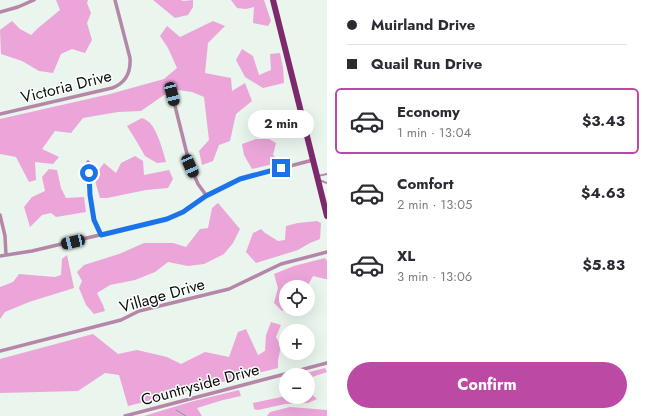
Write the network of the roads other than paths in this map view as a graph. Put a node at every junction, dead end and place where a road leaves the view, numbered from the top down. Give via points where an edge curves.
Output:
1 (34, 0) edge
2 (115, 0) edge
3 (273, 0) edge
4 (0, 12) edge
5 (172, 94) dead end
6 (0, 114) edge
7 (313, 160) junction
8 (88, 162) dead end
9 (327, 174) edge
10 (317, 178) junction
11 (327, 183) edge
12 (324, 191) edge
13 (206, 196) junction
14 (0, 215) edge
15 (327, 216) edge
16 (101, 235) junction
17 (327, 252) edge
18 (6, 255) junction
19 (0, 256) edge
20 (0, 351) edge
21 (327, 363) edge
22 (125, 416) edge

1 - 4 street
2 - 6 street, Victoria Drive via 131,66 120,85
3 - 7 main road
5 - 13 street via 190,166
7 - 10 main road
7 - 13 street via 240,179
8 - 16 street via 94,220
9 - 10 lane
10 - 11 lane
10 - 12 main road
12 - 15 main road
13 - 16 street via 183,212 167,219
14 - 18 street
16 - 18 street via 32,252
17 - 20 street, Village Drive via 281,264 229,289 139,311 121,320
18 - 19 street
21 - 22 street, Countryside Drive

